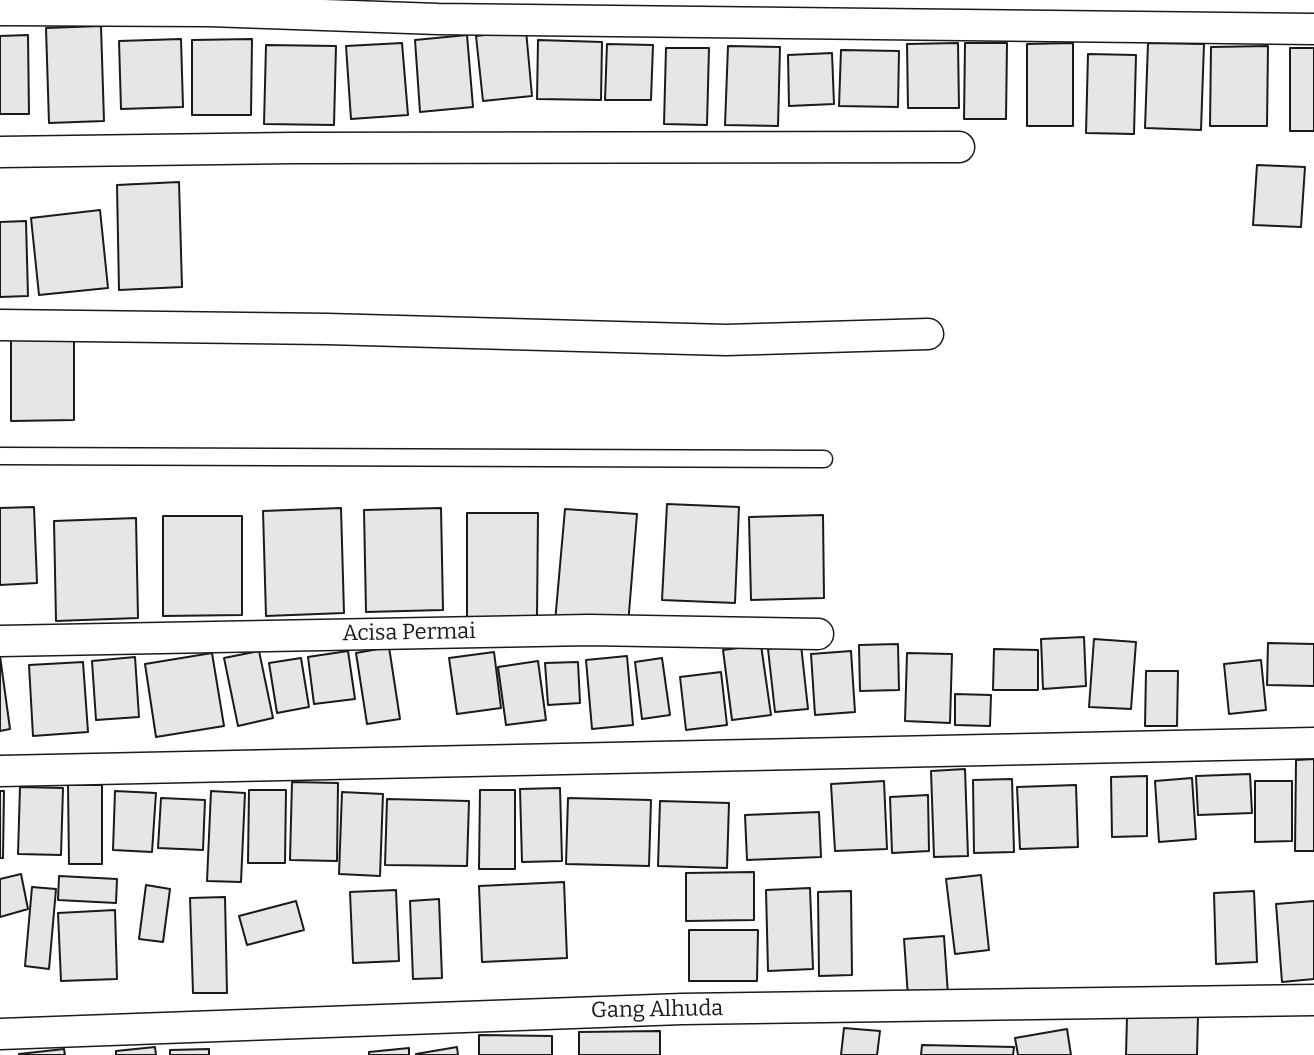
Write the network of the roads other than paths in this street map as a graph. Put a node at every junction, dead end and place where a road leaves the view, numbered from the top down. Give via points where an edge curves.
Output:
1 (0, 10) edge
2 (438, 10) edge
3 (1314, 29) edge
4 (959, 147) dead end
5 (0, 152) edge
6 (0, 325) edge
7 (928, 334) dead end
8 (0, 456) edge
9 (824, 459) dead end
10 (818, 634) dead end
11 (0, 641) edge
12 (1314, 743) edge
13 (0, 771) edge
14 (1314, 1000) edge
15 (0, 1034) edge

1 - 2 street
2 - 3 street
4 - 5 street
6 - 7 street via 726,340
8 - 9 lane
10 - 11 street, Acisa Permai via 589,630
12 - 13 street
14 - 15 street, Gang Alhuda via 682,1009

